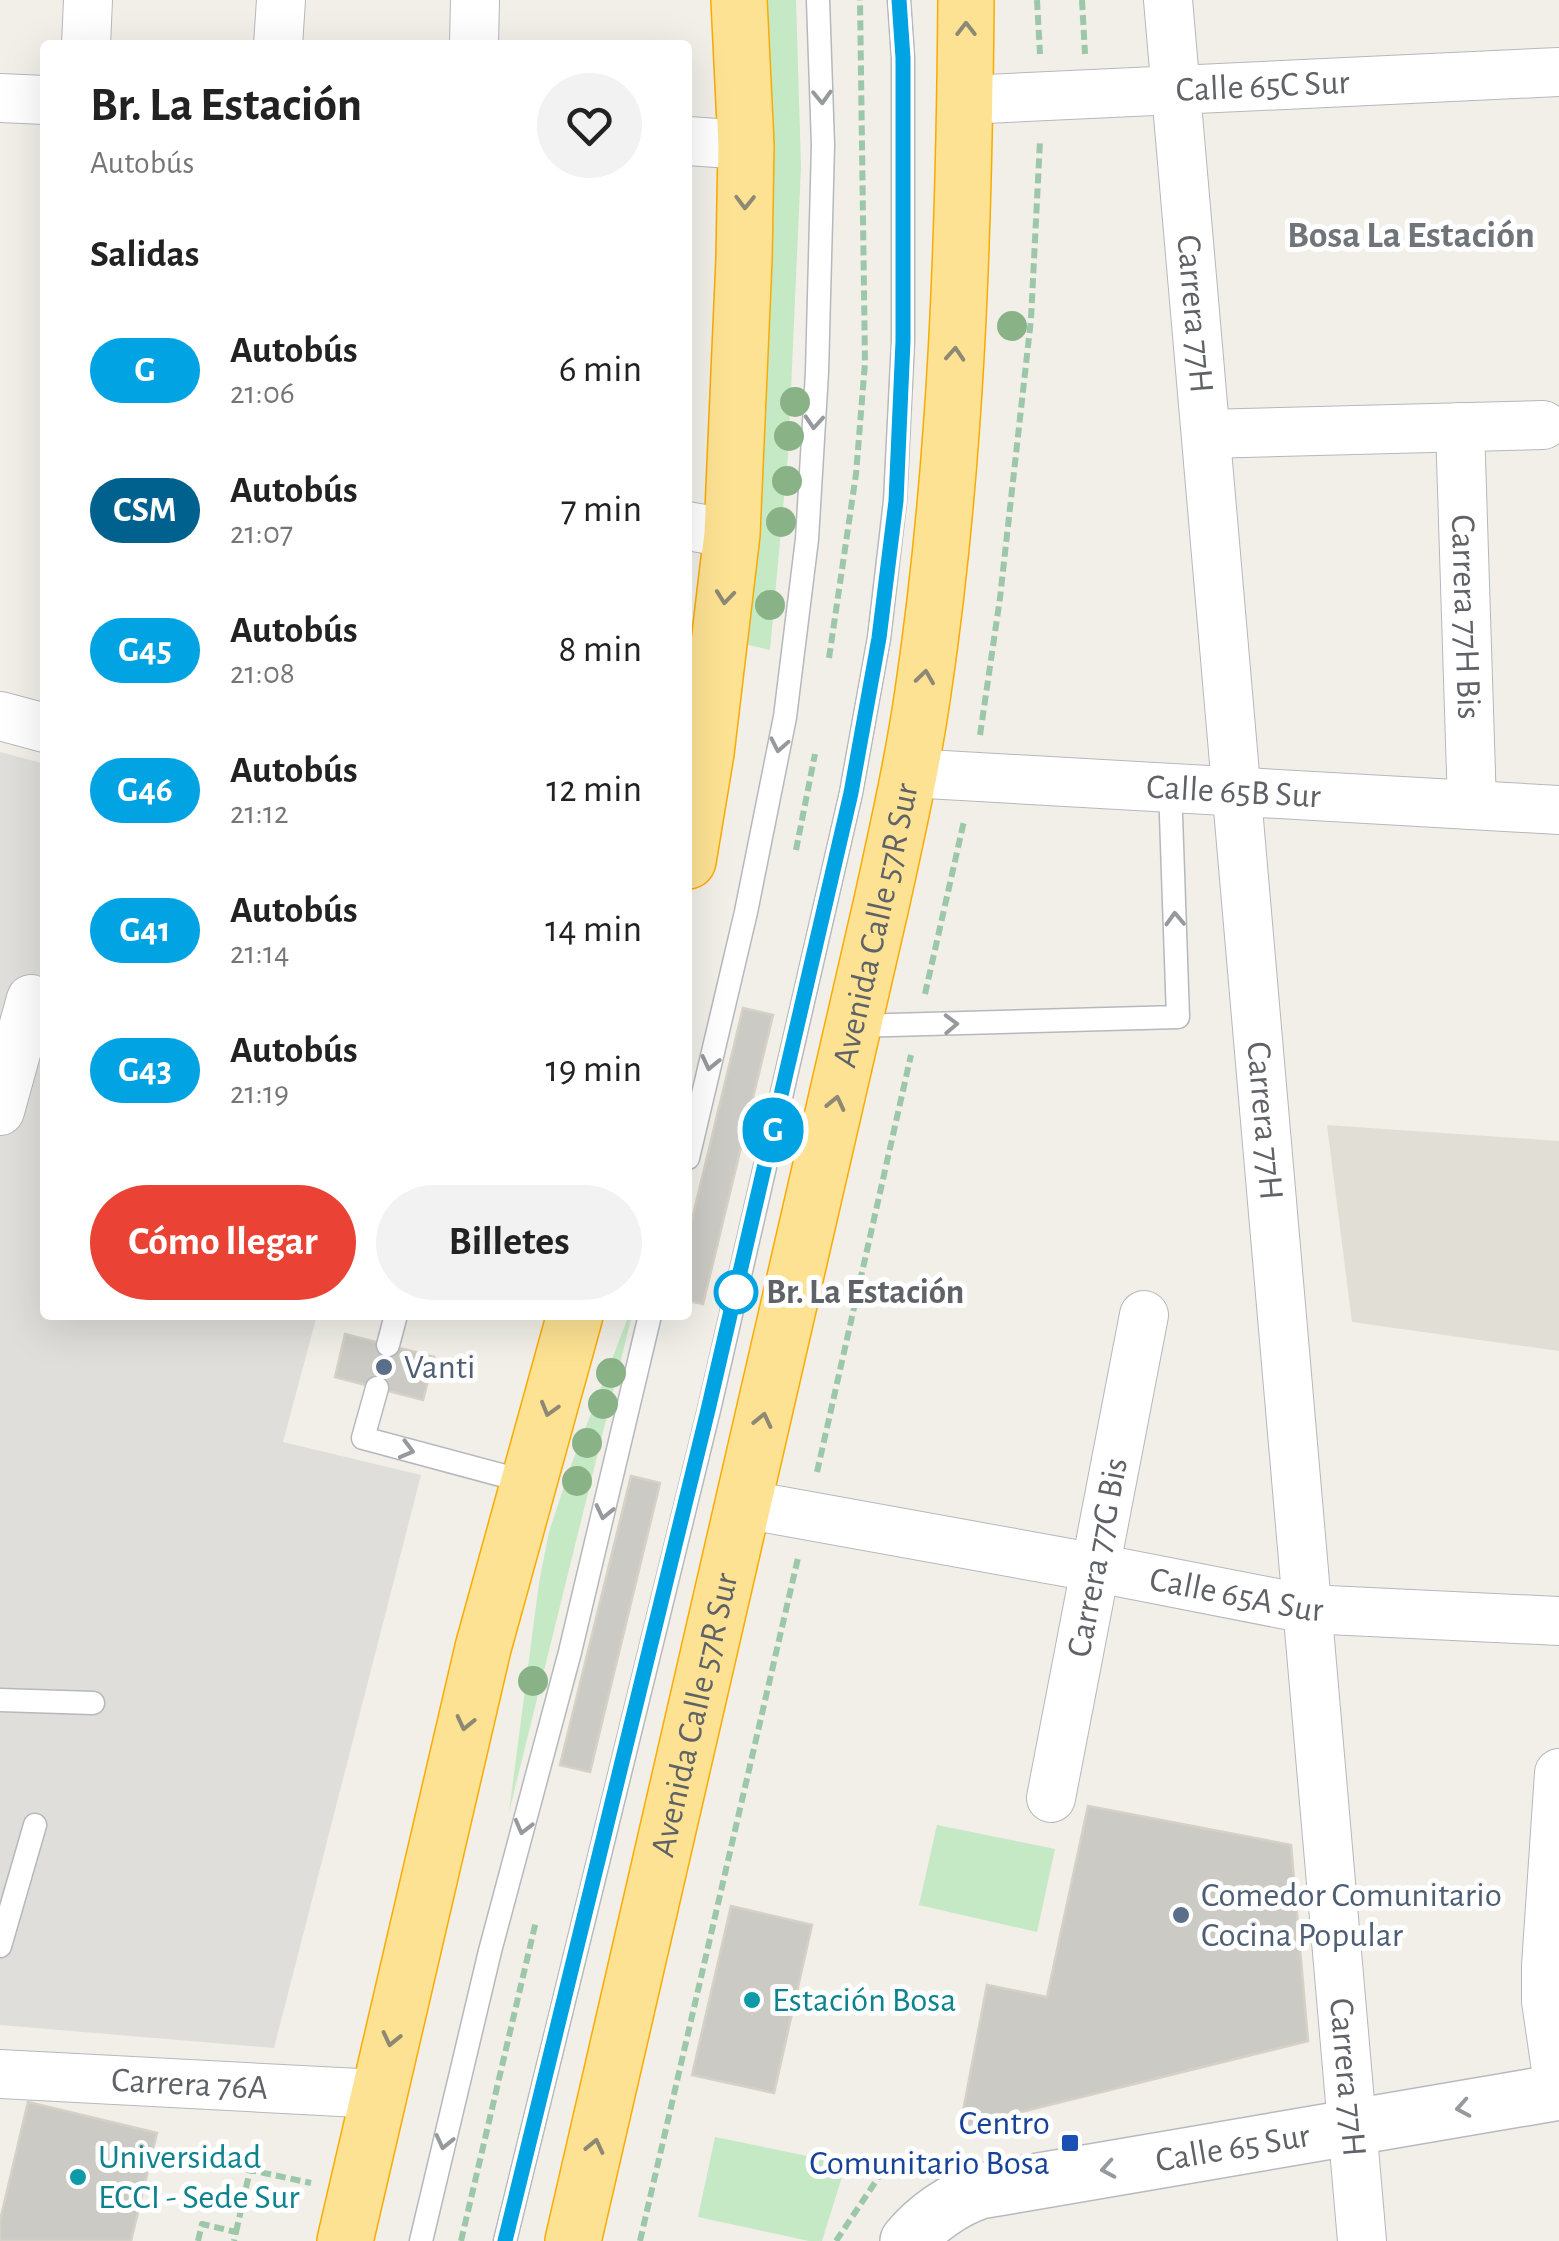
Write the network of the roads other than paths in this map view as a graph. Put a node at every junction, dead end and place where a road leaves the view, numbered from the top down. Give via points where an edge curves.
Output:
1 (88, 0) edge
2 (281, 0) edge
3 (475, 0) edge
4 (739, 0) edge
5 (818, 0) edge
6 (899, 0) edge
7 (966, 0) edge
8 (1168, 0) edge
9 (86, 40) edge
10 (278, 40) edge
11 (474, 40) edge
12 (1559, 72) edge
13 (1176, 90) junction
14 (0, 98) edge
15 (40, 100) edge
16 (965, 100) junction
17 (692, 141) edge
18 (746, 145) junction
19 (1543, 425) dead end
20 (1460, 428) junction
21 (1206, 434) junction
22 (710, 530) edge
23 (0, 716) edge
24 (40, 727) edge
25 (697, 752) edge
26 (909, 773) junction
27 (1170, 787) junction
28 (1237, 792) junction
29 (1472, 805) junction
30 (1559, 810) edge
31 (692, 813) edge
32 (31, 999) dead end
33 (854, 1026) junction
34 (0, 1111) edge
35 (692, 1141) edge
36 (1144, 1314) dead end
37 (395, 1320) edge
38 (574, 1320) edge
39 (649, 1320) edge
40 (388, 1345) dead end
41 (377, 1388) dead end
42 (527, 1482) junction
43 (743, 1504) junction
44 (1097, 1568) junction
45 (1307, 1610) junction
46 (1559, 1621) edge
47 (0, 1700) edge
48 (93, 1702) dead end
49 (1559, 1773) edge
50 (1052, 1798) dead end
51 (35, 1825) dead end
52 (0, 1946) edge
53 (0, 2074) edge
54 (1559, 2091) edge
55 (378, 2094) junction
56 (1352, 2128) junction
57 (351, 2217) edge
58 (912, 2236) edge
59 (420, 2241) edge
60 (505, 2241) edge
61 (574, 2241) edge
62 (1362, 2241) edge

1 - 9 street
2 - 10 street
3 - 11 street
4 - 18 highway
5 -> 35 lane via 824,145 806,539 784,717
6 - 60 lane via 903,341 896,501 879,638 851,793 713,1391
16 -> 7 highway, Avenida Calle 57R Sur
8 - 13 street, Carrera 77H
12 - 13 street, Calle 65C Sur
13 - 16 street, Calle 65C Sur
13 - 21 street, Carrera 77H
14 - 15 street
26 -> 16 highway, Avenida Calle 57R Sur via 947,478
17 - 18 street
18 -> 22 highway via 744,259
19 - 20 street
20 - 21 street
20 - 29 street, Carrera 77H Bis
21 - 28 street, Carrera 77H
22 -> 25 highway
23 - 24 street
25 - 31 highway
26 - 27 street, Calle 65B Sur
26 - 33 highway, Avenida Calle 57R Sur
27 - 28 street, Calle 65B Sur
33 -> 27 lane via 1178,1017
28 - 29 street, Calle 65B Sur
28 - 45 street, Carrera 77H
29 - 30 street, Calle 65B Sur
32 - 34 street
43 -> 33 highway, Avenida Calle 57R Sur
36 - 44 street, Carrera 77G Bis
37 - 40 lane
38 -> 42 highway
39 -> 59 lane
41 -> 42 lane via 364,1438
42 -> 55 highway
43 - 44 street, Calle 65A Sur
61 -> 43 highway, Avenida Calle 57R Sur
44 - 45 street, Calle 65A Sur
44 - 50 street, Carrera 77G Bis
45 - 46 street, Calle 65A Sur
45 - 56 street, Carrera 77H
47 - 48 lane
49 - 54 street via 1546,2002
51 - 52 lane
53 - 55 street, Carrera 76A
54 -> 56 main road, Calle 65 Sur
55 - 57 highway
56 -> 58 main road, Calle 65 Sur via 980,2192 949,2206
56 - 62 street, Carrera 77H

